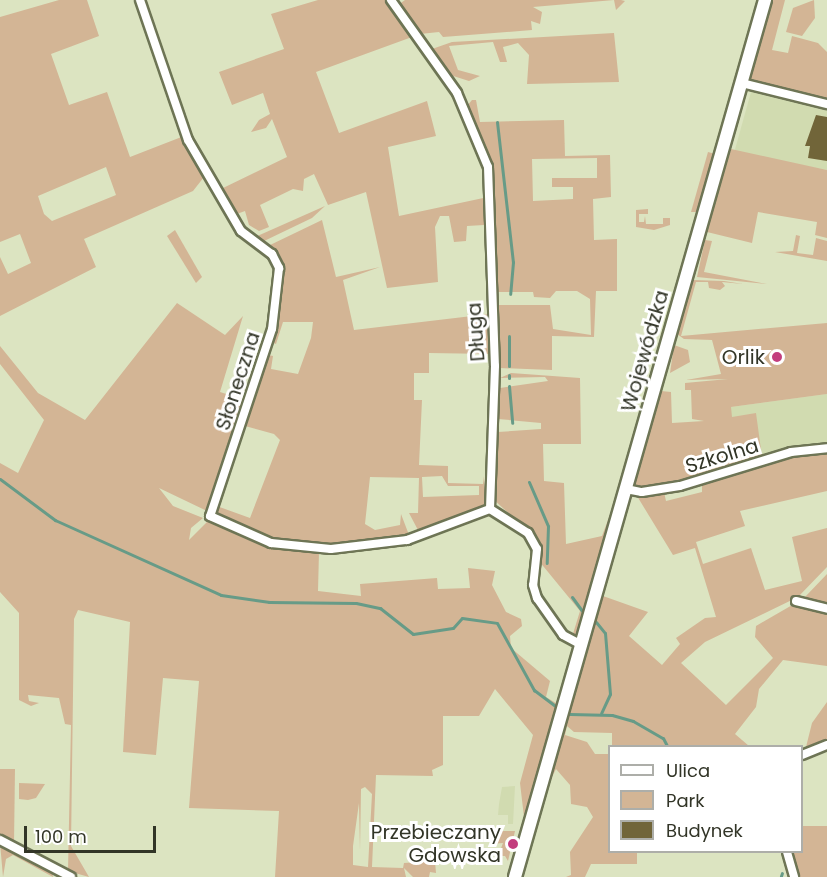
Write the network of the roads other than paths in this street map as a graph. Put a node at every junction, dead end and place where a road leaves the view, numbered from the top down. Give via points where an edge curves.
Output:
1 (140, 0) edge
2 (391, 0) edge
3 (765, 0) edge
4 (742, 83) junction
5 (827, 104) edge
6 (827, 448) edge
7 (626, 489) junction
8 (490, 509) junction
9 (796, 601) dead end
10 (827, 609) edge
11 (582, 645) junction
12 (827, 745) edge
13 (803, 754) edge
14 (0, 840) edge
15 (787, 853) edge
16 (71, 877) edge
17 (515, 877) edge
18 (794, 877) edge

1 - 8 street, Słoneczna via 188,140 241,231 272,254 279,268 272,329 210,516 271,543 332,549 407,540
2 - 8 street, Długa via 457,93 488,167 495,366
3 - 4 main road, Wojewódzka
4 - 5 street
4 - 7 main road, Wojewódzka
6 - 7 street, Szkolna via 791,452 673,487
7 - 11 main road, Wojewódzka
8 - 11 street via 528,533 537,549 533,585 537,598 563,635
9 - 10 street
11 - 17 main road, Wojewódzka
12 - 13 street
14 - 16 street
15 - 18 street

